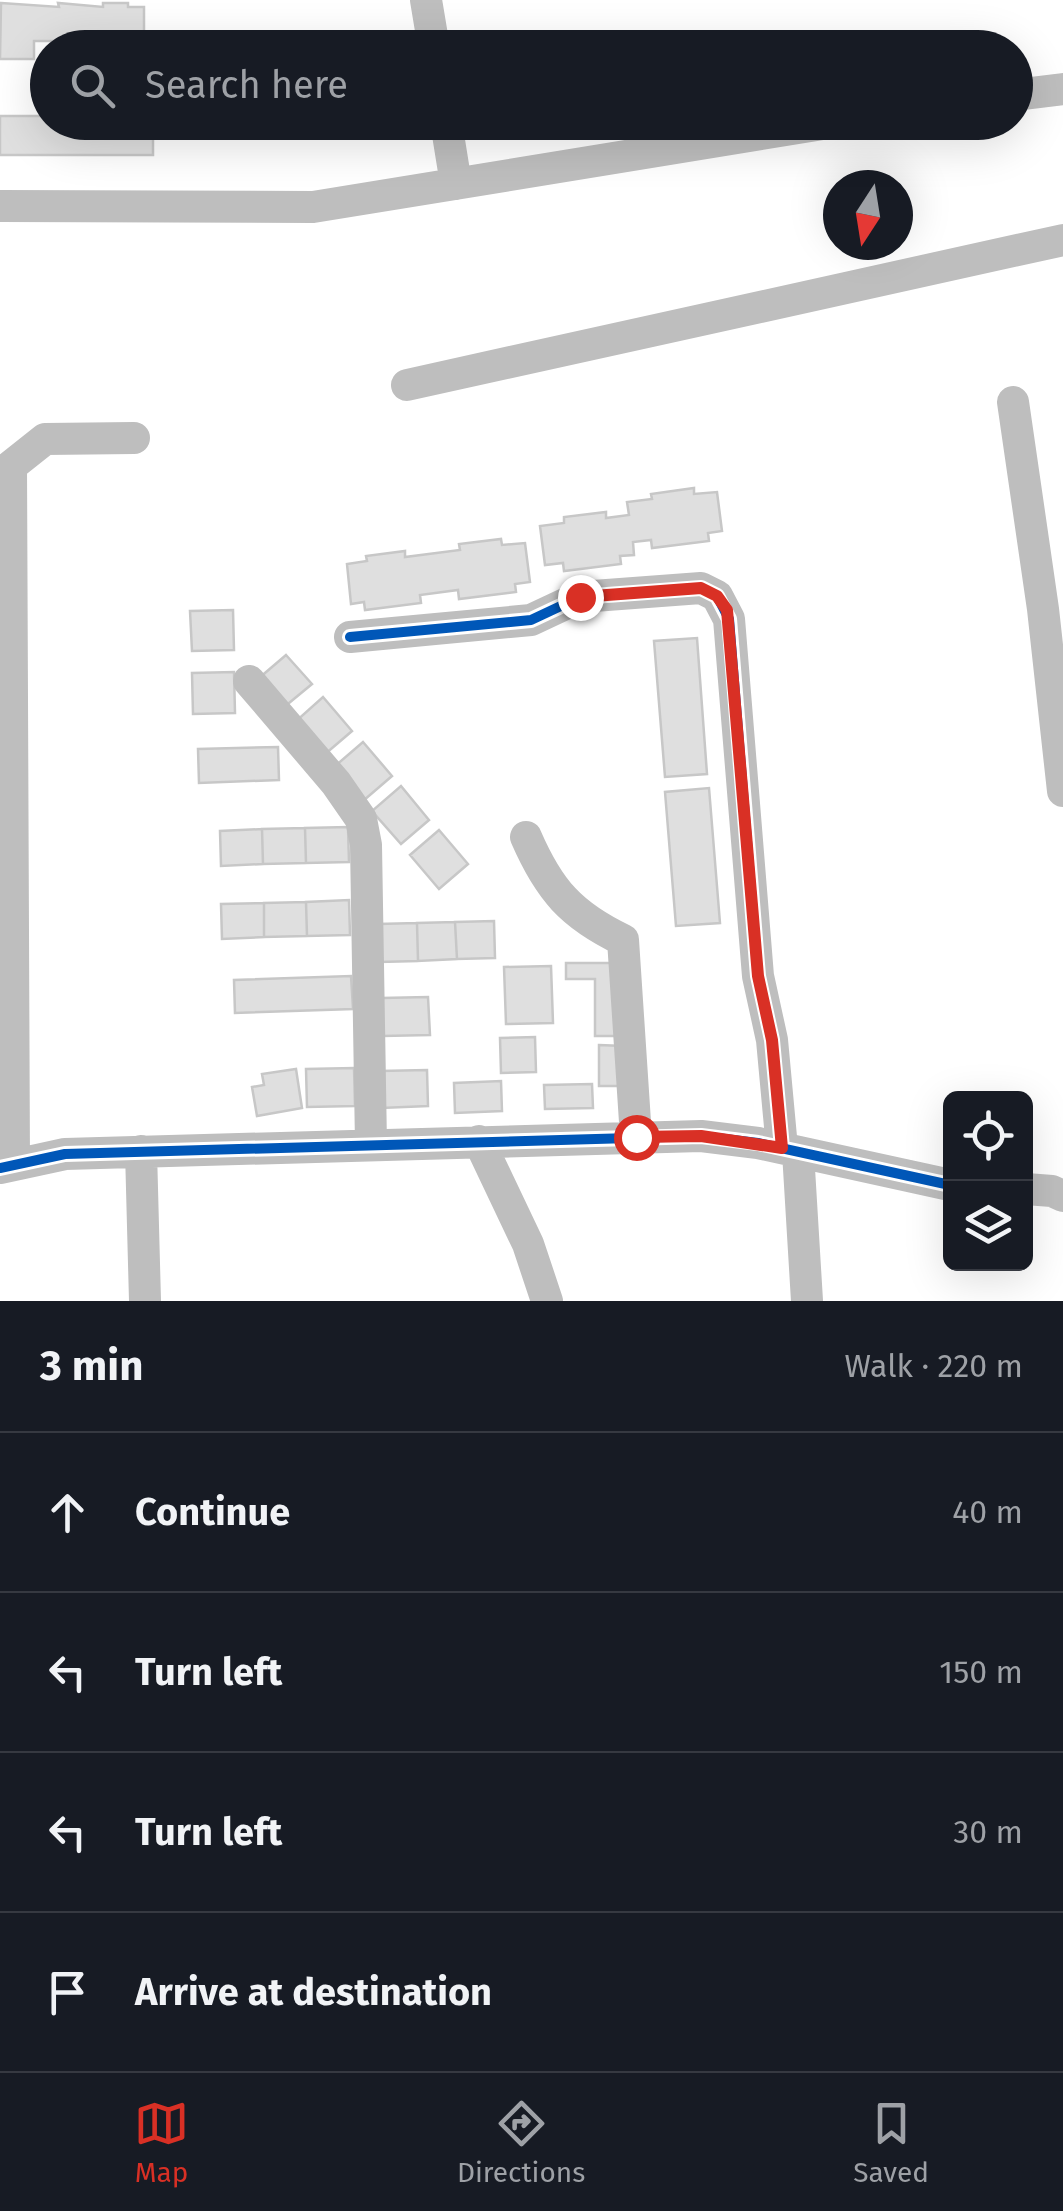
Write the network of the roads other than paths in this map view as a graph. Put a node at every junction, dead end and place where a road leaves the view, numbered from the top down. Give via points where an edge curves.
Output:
1 (426, 0) edge
2 (431, 30) edge
3 (1063, 89) edge
4 (1033, 93) edge
5 (449, 140) edge
6 (724, 140) edge
7 (456, 184) junction
8 (0, 206) edge
9 (1063, 240) edge
10 (408, 385) dead end
11 (1013, 402) dead end
12 (134, 438) dead end
13 (350, 638) dead end
14 (249, 681) dead end
15 (6, 780) edge
16 (1063, 790) edge
17 (526, 838) dead end
18 (636, 1137) junction
19 (480, 1141) junction
20 (371, 1144) junction
21 (790, 1150) junction
22 (142, 1152) junction
23 (7, 1166) edge
24 (943, 1183) edge
25 (1033, 1190) edge
26 (1063, 1196) edge
27 (145, 1301) edge
28 (547, 1301) edge
29 (806, 1301) edge

1 - 2 street
3 - 4 street
5 - 7 street
6 - 7 street
7 - 8 street via 313,207
9 - 10 street
11 - 16 street
12 - 15 street via 45,439 10,466
13 - 21 street via 530,620 580,597 701,588 723,602 758,976
14 - 20 street via 361,819
15 - 23 street
17 - 18 street via 558,893 624,940
18 - 19 street
18 - 21 street via 701,1136
19 - 20 street
19 - 28 street
20 - 22 street
21 - 24 street
21 - 29 street
22 - 23 street via 65,1154
22 - 27 street
25 - 26 street

